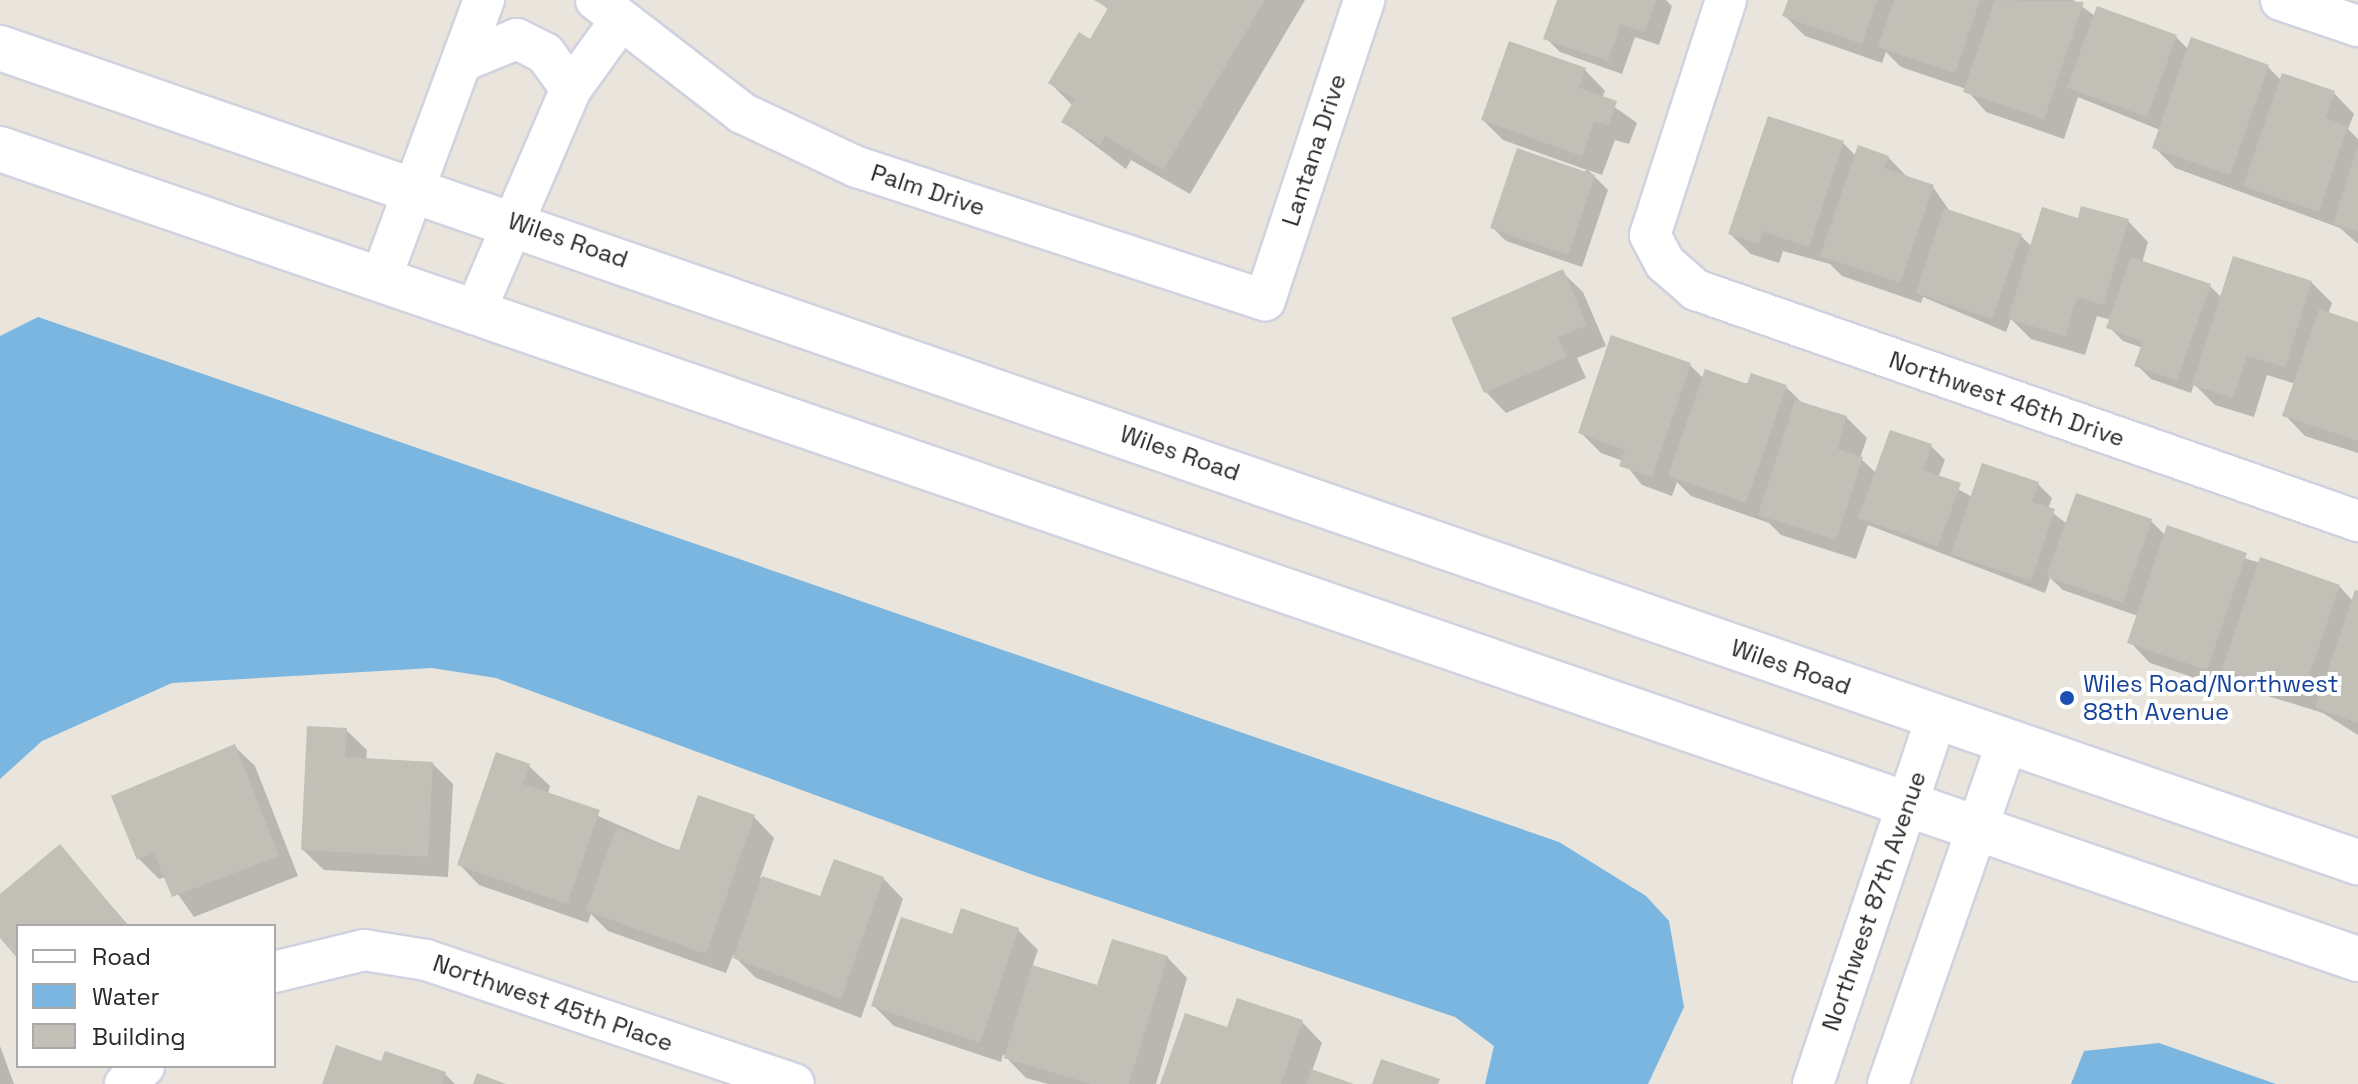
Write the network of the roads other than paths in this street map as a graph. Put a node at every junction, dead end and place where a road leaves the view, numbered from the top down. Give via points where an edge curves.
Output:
1 (484, 0) edge
2 (1364, 0) edge
3 (1726, 0) edge
4 (2281, 0) edge
5 (608, 10) edge
6 (2358, 26) edge
7 (0, 48) edge
8 (463, 61) junction
9 (571, 89) junction
10 (0, 149) edge
11 (419, 189) junction
12 (510, 220) junction
13 (380, 281) junction
14 (1265, 300) joint
15 (474, 314) junction
16 (2358, 521) edge
17 (1936, 718) junction
18 (2007, 743) junction
19 (1906, 804) junction
20 (1977, 829) junction
21 (2358, 862) edge
22 (2358, 959) edge
23 (290, 966) edge
24 (142, 1068) edge
25 (125, 1084) edge
26 (794, 1084) edge
27 (1813, 1084) edge
28 (1888, 1084) edge

1 - 8 street
2 - 14 street, Lantana Drive
3 - 16 street, Northwest 46th Drive via 1650,235 1665,263 1696,290
4 - 6 street
5 - 9 street, Palm Drive
5 - 14 street, Palm Drive via 742,113 857,167
7 - 11 main road, Wiles Road
8 - 9 street via 500,41 530,43
8 - 11 street
9 - 12 street, Palm Drive
10 - 13 main road
11 - 12 main road, Wiles Road
11 - 13 street
12 - 15 street, Palm Drive
12 - 17 main road, Wiles Road
13 - 15 main road
15 - 19 main road
17 - 18 main road, Wiles Road
17 - 19 street, Northwest 87th Avenue
18 - 20 street
18 - 21 main road, Wiles Road
19 - 20 main road
19 - 27 street, Northwest 87th Avenue
20 - 22 main road
20 - 28 street
23 - 26 street, Northwest 45th Place via 364,950 426,960
24 - 25 street

